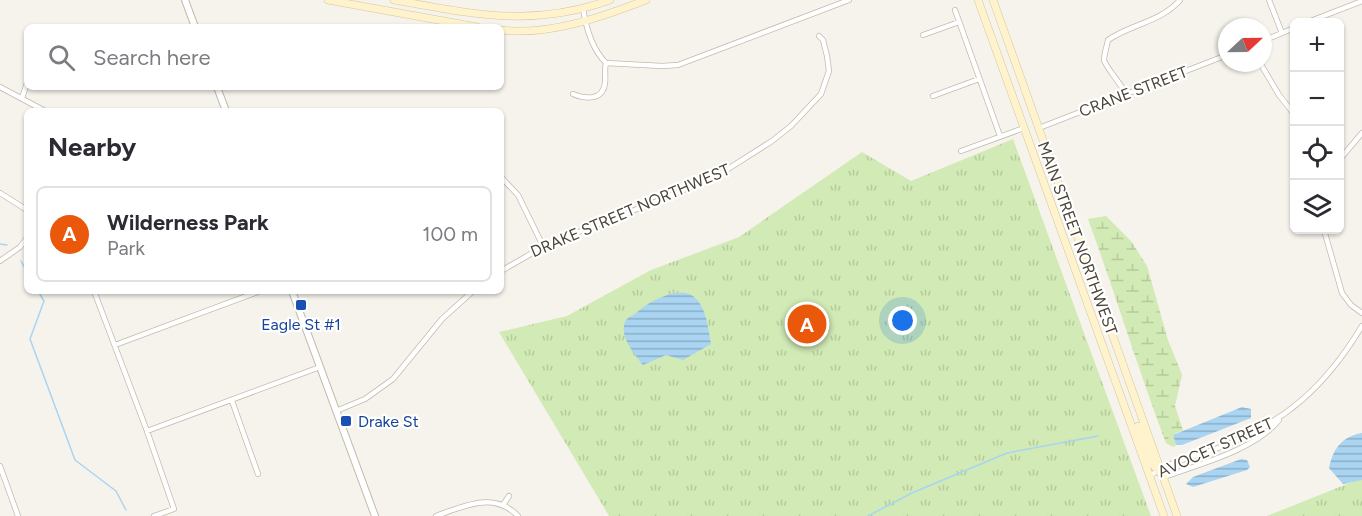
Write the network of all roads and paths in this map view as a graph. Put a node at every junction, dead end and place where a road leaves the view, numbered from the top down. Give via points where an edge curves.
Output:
1 (185, 0) edge
2 (328, 0) edge
3 (393, 0) edge
4 (610, 0) edge
5 (646, 0) edge
6 (849, 0) edge
7 (978, 0) edge
8 (993, 0) edge
9 (1180, 0) edge
10 (1269, 0) edge
11 (1362, 1) edge
12 (583, 8) junction
13 (955, 10) dead end
14 (388, 11) junction
15 (1318, 18) edge
16 (585, 20) junction
17 (958, 22) junction
18 (194, 24) edge
19 (460, 24) edge
20 (504, 30) edge
21 (1290, 30) edge
22 (1282, 33) junction
23 (923, 35) dead end
24 (819, 36) dead end
25 (1272, 37) edge
26 (1218, 58) edge
27 (606, 63) junction
28 (1265, 72) edge
29 (980, 79) junction
30 (0, 87) edge
31 (24, 90) edge
32 (218, 90) edge
33 (573, 94) dead end
34 (1126, 94) junction
35 (933, 96) dead end
36 (22, 98) junction
37 (40, 108) edge
38 (225, 108) edge
39 (1290, 109) edge
40 (1024, 128) junction
41 (1039, 128) junction
42 (1362, 133) edge
43 (1000, 136) junction
44 (961, 151) dead end
45 (1344, 154) edge
46 (504, 180) edge
47 (0, 193) edge
48 (24, 208) edge
49 (1325, 234) edge
50 (24, 242) edge
51 (543, 246) junction
52 (0, 261) edge
53 (504, 269) edge
54 (95, 294) edge
55 (252, 294) edge
56 (293, 294) edge
57 (470, 294) edge
58 (1362, 313) edge
59 (1362, 326) edge
60 (115, 345) junction
61 (320, 367) junction
62 (232, 401) junction
63 (336, 411) junction
64 (1127, 411) junction
65 (1281, 418) junction
66 (147, 431) junction
67 (0, 466) edge
68 (1159, 469) junction
69 (258, 474) dead end
70 (1150, 476) junction
71 (1164, 477) junction
72 (509, 496) dead end
73 (503, 505) junction
74 (18, 516) edge
75 (154, 516) edge
76 (375, 516) edge
77 (436, 516) edge
78 (518, 516) edge
79 (1164, 516) edge
80 (1178, 516) edge

1 - 18 street
2 - 14 main road
3 - 12 main road via 499,17 534,17
3 - 14 street
4 - 12 main road
5 - 16 main road
6 - 27 street via 678,65
7 - 40 main road, MAIN STREET NORTHWEST
8 - 41 main road, MAIN STREET NORTHWEST
9 - 34 street via 1163,15 1108,40 1104,61
10 - 22 street
11 - 15 street
12 - 16 street
13 - 17 street
14 - 19 main road
16 - 20 main road via 545,29
16 - 27 street
17 - 23 street
17 - 29 street
21 - 22 street
22 - 25 street
24 - 51 street, DRAKE STREET NORTHWEST via 829,71 821,94 772,141 720,174
26 - 34 street, CRANE STREET
27 - 33 street via 605,88 601,93 589,98
28 - 39 street
29 - 35 street
29 - 43 street
30 - 36 street
31 - 36 street
32 - 38 street
34 - 41 street, CRANE STREET
36 - 37 street
40 - 43 street
40 - 64 main road, MAIN STREET NORTHWEST
41 - 68 main road, MAIN STREET NORTHWEST
42 - 45 street
43 - 44 street
46 - 51 street via 518,195
47 - 48 street
49 - 58 street via 1342,293
50 - 52 street
51 - 53 street, DRAKE STREET NORTHWEST
54 - 60 street
55 - 60 street
56 - 61 street
57 - 63 street via 446,315 393,379 358,403
59 - 65 street, AVOCET STREET via 1329,374
60 - 66 street
61 - 62 street
61 - 63 street
62 - 66 street
62 - 69 street
63 - 76 street
64 - 68 main road, MAIN STREET NORTHWEST via 1135,419 1151,463
64 - 70 main road, MAIN STREET NORTHWEST
65 - 68 street, AVOCET STREET via 1218,448
65 - 71 street, AVOCET STREET via 1247,444
66 - 75 street via 174,509
67 - 74 street
68 - 70 street, AVOCET STREET
68 - 71 main road, MAIN STREET NORTHWEST
70 - 79 main road, MAIN STREET NORTHWEST
71 - 80 main road, MAIN STREET NORTHWEST
72 - 73 street
73 - 77 street via 476,502
73 - 78 street

